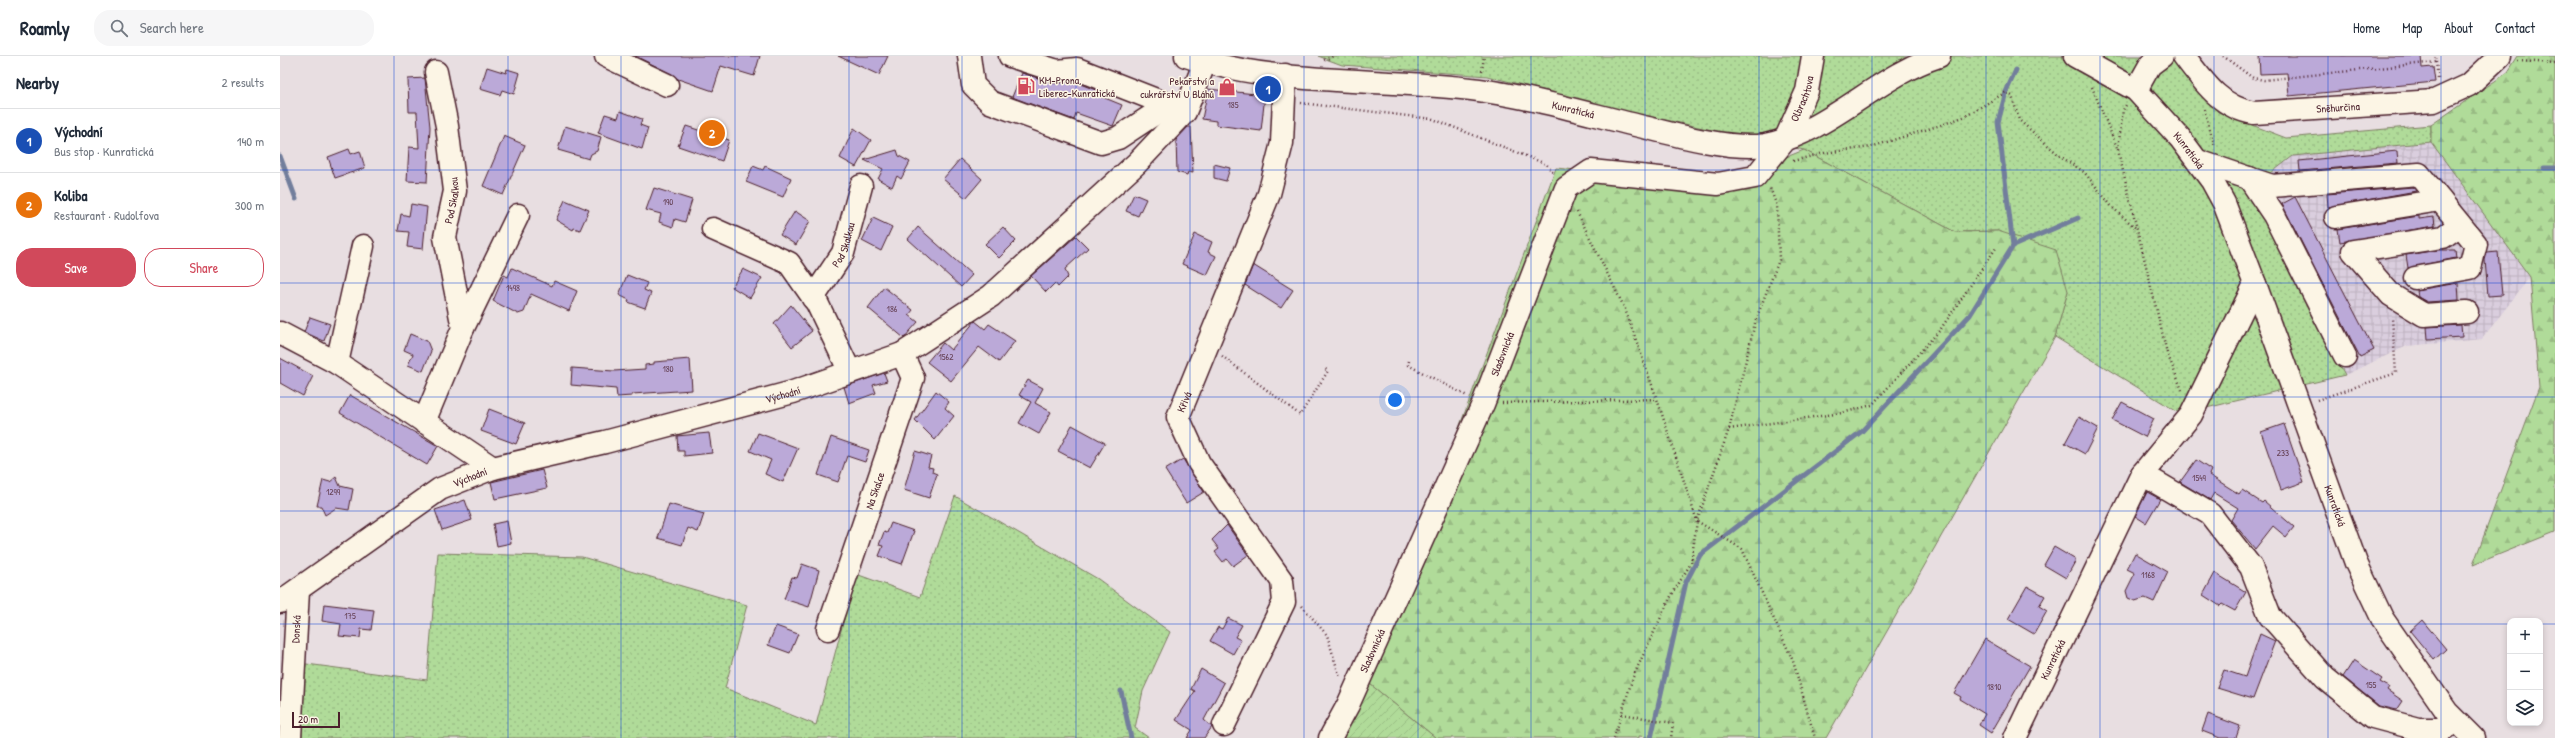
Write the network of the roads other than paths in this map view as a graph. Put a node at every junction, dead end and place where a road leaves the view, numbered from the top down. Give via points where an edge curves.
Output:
1 (606, 56) edge
2 (969, 56) edge
3 (1010, 56) edge
4 (1813, 56) edge
5 (1940, 56) edge
6 (2075, 56) edge
7 (2162, 56) edge
8 (2184, 56) edge
9 (2499, 58) edge
10 (1196, 59) edge
11 (436, 72) dead end
12 (1285, 74) junction
13 (667, 84) dead end
14 (2136, 90) junction
15 (1177, 108) junction
16 (1785, 140) junction
17 (2201, 162) junction
18 (2249, 178) junction
19 (861, 186) dead end
20 (2440, 200) junction
21 (518, 215) dead end
22 (2336, 217) dead end
23 (2460, 225) junction
24 (713, 229) dead end
25 (363, 246) dead end
26 (2415, 278) dead end
27 (2255, 284) junction
28 (813, 298) junction
29 (2467, 312) dead end
30 (463, 328) junction
31 (280, 333) edge
32 (902, 354) junction
33 (2344, 356) dead end
34 (337, 363) junction
35 (850, 372) junction
36 (424, 422) junction
37 (493, 468) junction
38 (2142, 474) junction
39 (289, 597) edge
40 (828, 629) dead end
41 (1224, 725) dead end
42 (2444, 726) edge
43 (290, 738) edge
44 (1330, 738) edge
45 (2015, 738) edge
46 (2473, 738) edge

1 - 13 street
2 - 15 street via 973,85 990,102 1102,143 1118,138
3 - 15 street via 1057,71 1077,69
4 - 16 street, Olbrachtova via 1807,91
5 - 16 street, Kunratická via 1885,82 1820,124
6 - 14 street, Kunratická
7 - 14 street via 2150,65
8 - 9 street, Sněhurčina via 2209,87 2229,105 2239,111 2254,113 2434,101 2469,85
10 - 12 street, Kunratická via 1220,67
10 - 15 street, Východní
11 - 30 street, Pod Skalkou via 447,126 455,191 445,237
12 - 16 street, Kunratická via 1480,90 1689,138 1745,145 1762,145
12 - 41 street, Křivá via 1282,143 1269,194 1178,418 1199,463 1282,581 1284,602
14 - 17 street, Kunratická
15 - 32 street, Východní via 1137,163 991,296
16 - 44 street, Sladovnická via 1755,177 1718,184 1591,171 1566,188 1483,404 1348,705
17 - 18 street
17 - 27 street, Kunratická via 2224,203
18 - 20 street via 2272,186 2419,174
18 - 33 street via 2274,215
19 - 28 street, Pod Skalkou via 843,253
20 - 22 street
20 - 23 street
21 - 30 street
23 - 26 street via 2476,244 2470,268
23 - 29 street via 2443,237 2353,251 2391,295 2424,315
24 - 28 street via 789,263
25 - 34 street
27 - 38 street, Kunratická via 2192,415
27 - 42 street, Kunratická via 2356,562 2382,618
28 - 35 street
30 - 36 street
31 - 34 street
32 - 35 street, Východní
32 - 40 street, Na Skalce via 913,378
34 - 36 street
35 - 37 street, Východní via 793,392
36 - 37 street
37 - 39 street, Východní via 440,489
38 - 42 street via 2210,514 2252,567 2270,616 2325,678 2373,717 2418,729
38 - 45 street, Kunratická
39 - 43 street, Donská
42 - 46 street, Kunratická

